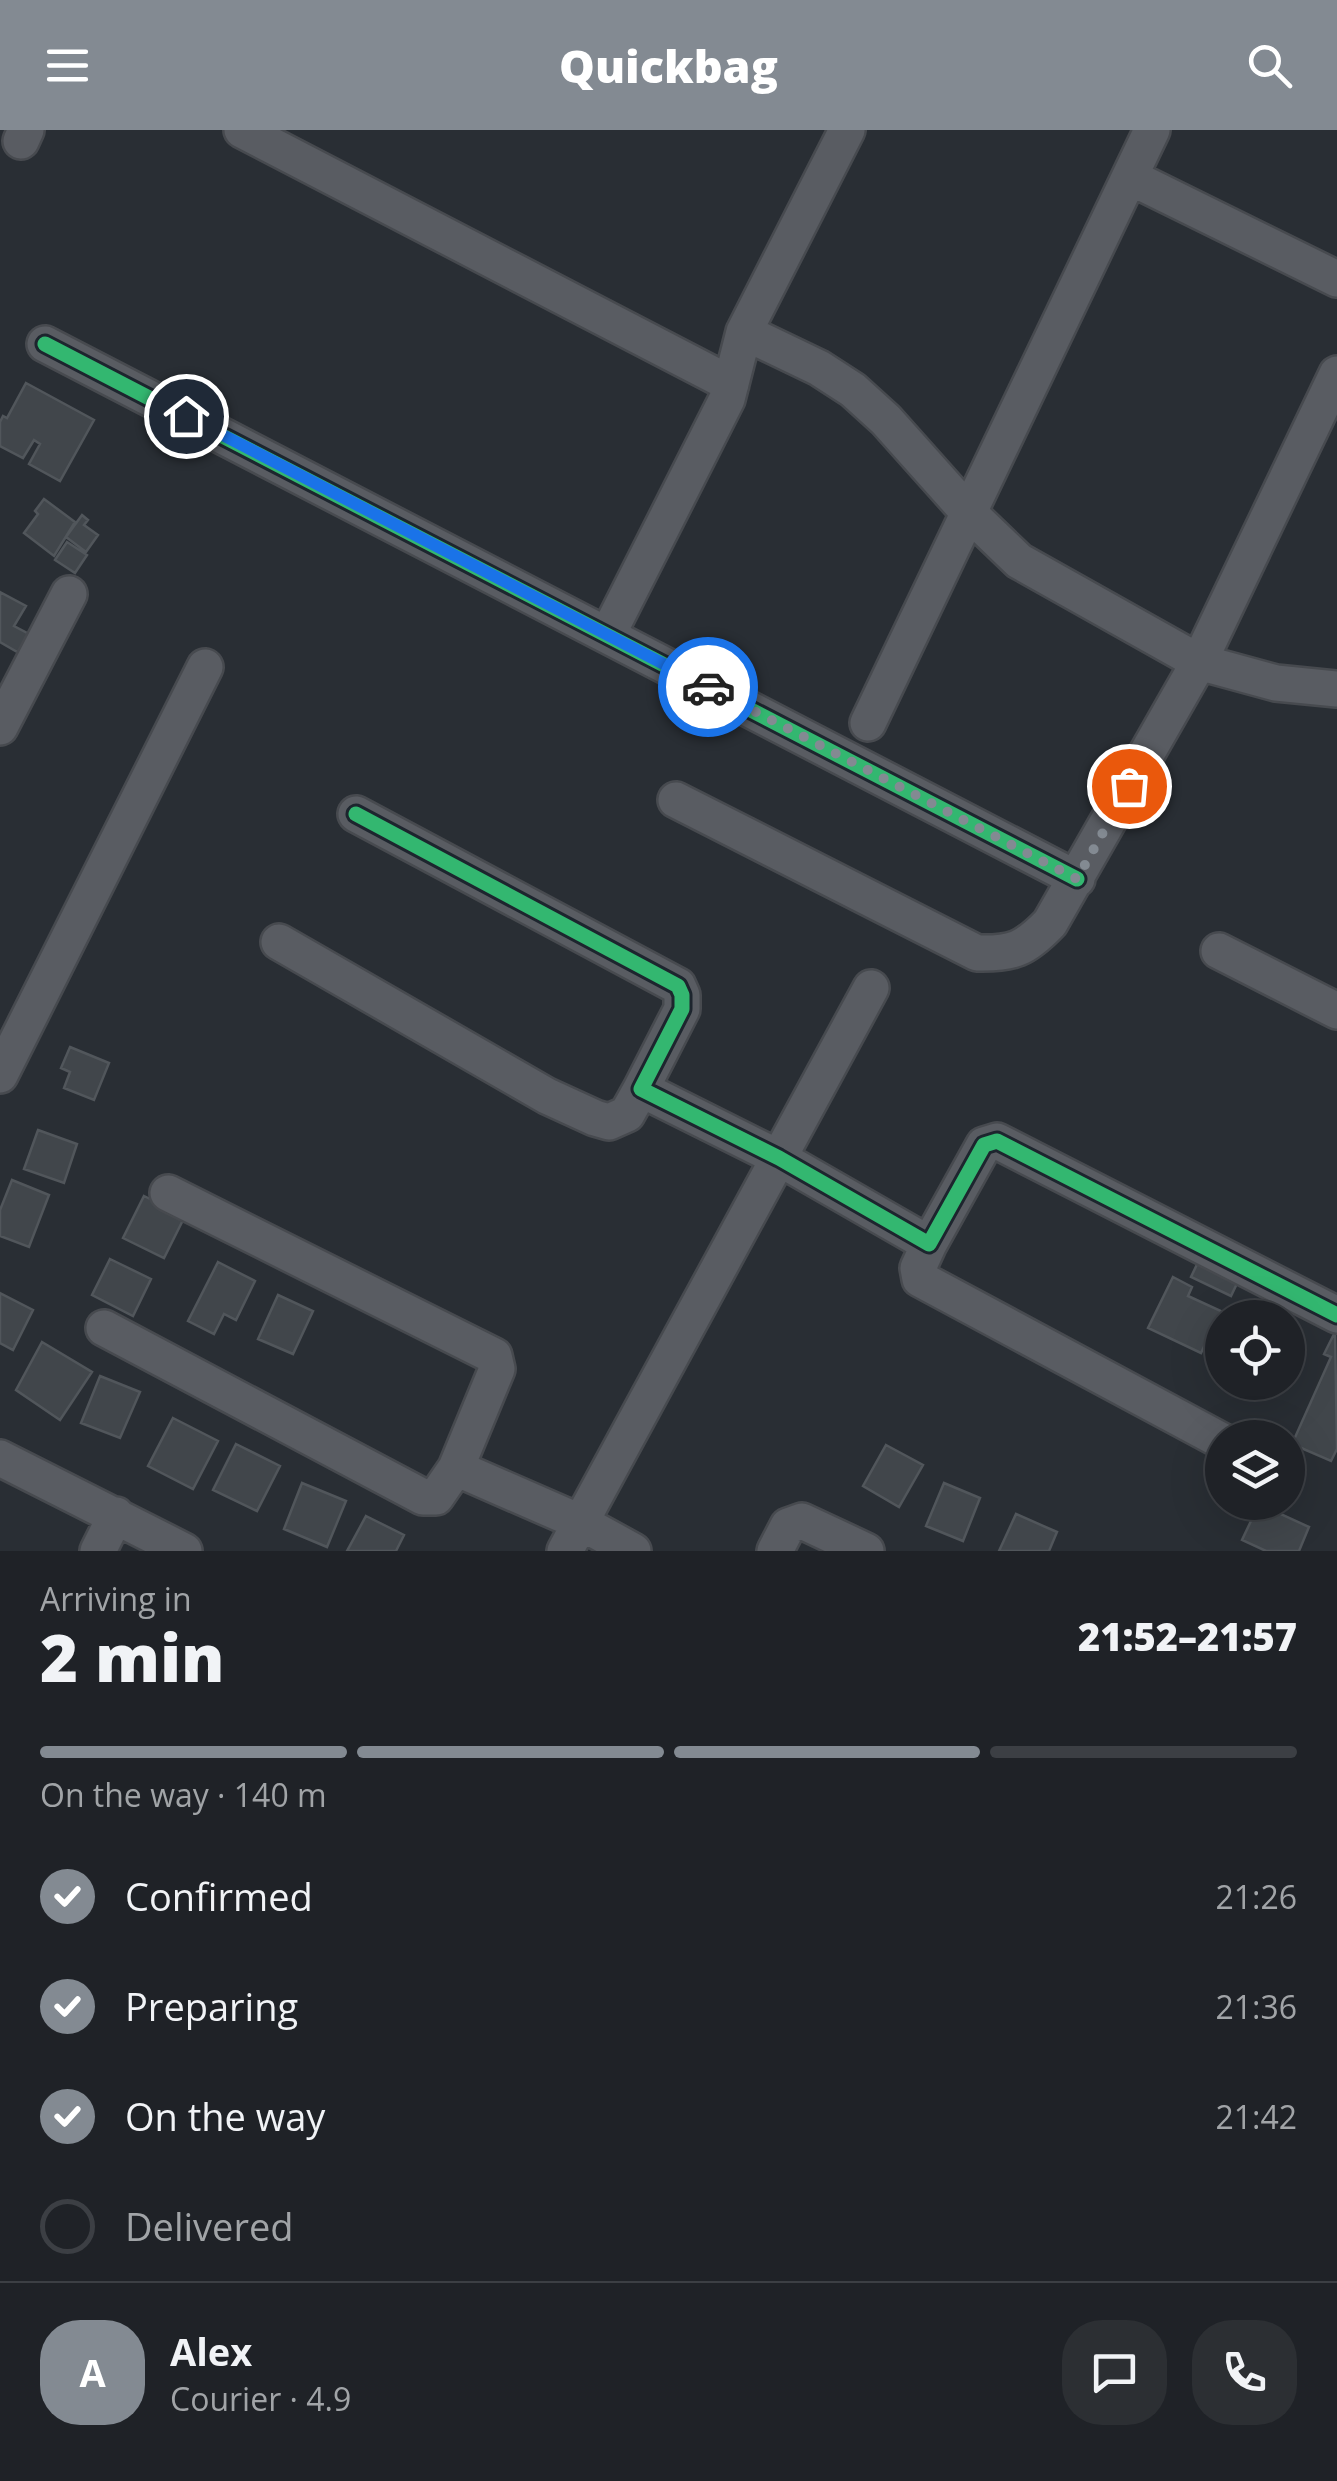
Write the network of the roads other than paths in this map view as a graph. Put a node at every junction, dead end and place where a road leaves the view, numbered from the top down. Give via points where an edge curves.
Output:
1 (242, 130) edge
2 (1152, 130) edge
3 (843, 131) edge
4 (1130, 178) junction
5 (1337, 279) edge
6 (744, 332) junction
7 (45, 344) dead end
8 (1337, 374) edge
9 (731, 384) junction
10 (968, 512) junction
11 (70, 594) dead end
12 (608, 634) junction
13 (1199, 662) junction
14 (205, 667) dead end
15 (1337, 689) edge
16 (868, 723) dead end
17 (0, 726) edge
18 (676, 800) dead end
19 (356, 814) dead end
20 (1077, 879) junction
21 (279, 942) dead end
22 (1219, 951) dead end
23 (871, 988) dead end
24 (1337, 1011) edge
25 (0, 1075) edge
26 (641, 1089) junction
27 (779, 1158) junction
28 (168, 1193) dead end
29 (930, 1244) junction
30 (1337, 1315) edge
31 (104, 1328) dead end
32 (1205, 1432) edge
33 (0, 1458) edge
34 (456, 1468) junction
35 (116, 1515) junction
36 (574, 1537) edge
37 (98, 1551) edge
38 (184, 1551) edge
39 (633, 1551) edge
40 (775, 1551) edge
41 (866, 1551) edge

1 - 9 street
2 - 4 street
3 - 6 street
4 - 5 street
4 - 10 street
6 - 9 street
6 - 10 street via 853,390
7 - 12 street
8 - 13 street
9 - 12 street
10 - 13 street via 1020,560
10 - 16 street
11 - 17 street
12 - 20 street
13 - 15 street via 1276,684
13 - 20 street
14 - 25 street
18 - 20 street via 977,953 1008,954 1032,942
19 - 26 street via 678,986 682,1009
21 - 26 street via 595,1118 619,1120
22 - 24 street
23 - 27 street
26 - 27 street
27 - 29 street
27 - 36 street
28 - 34 street via 494,1356 497,1369
29 - 30 street via 984,1145 997,1141
29 - 32 street via 918,1268 920,1280
31 - 34 street via 423,1497 436,1497
33 - 35 street
34 - 36 street
35 - 37 street
35 - 38 street
36 - 39 street
40 - 41 street via 788,1526 802,1521

